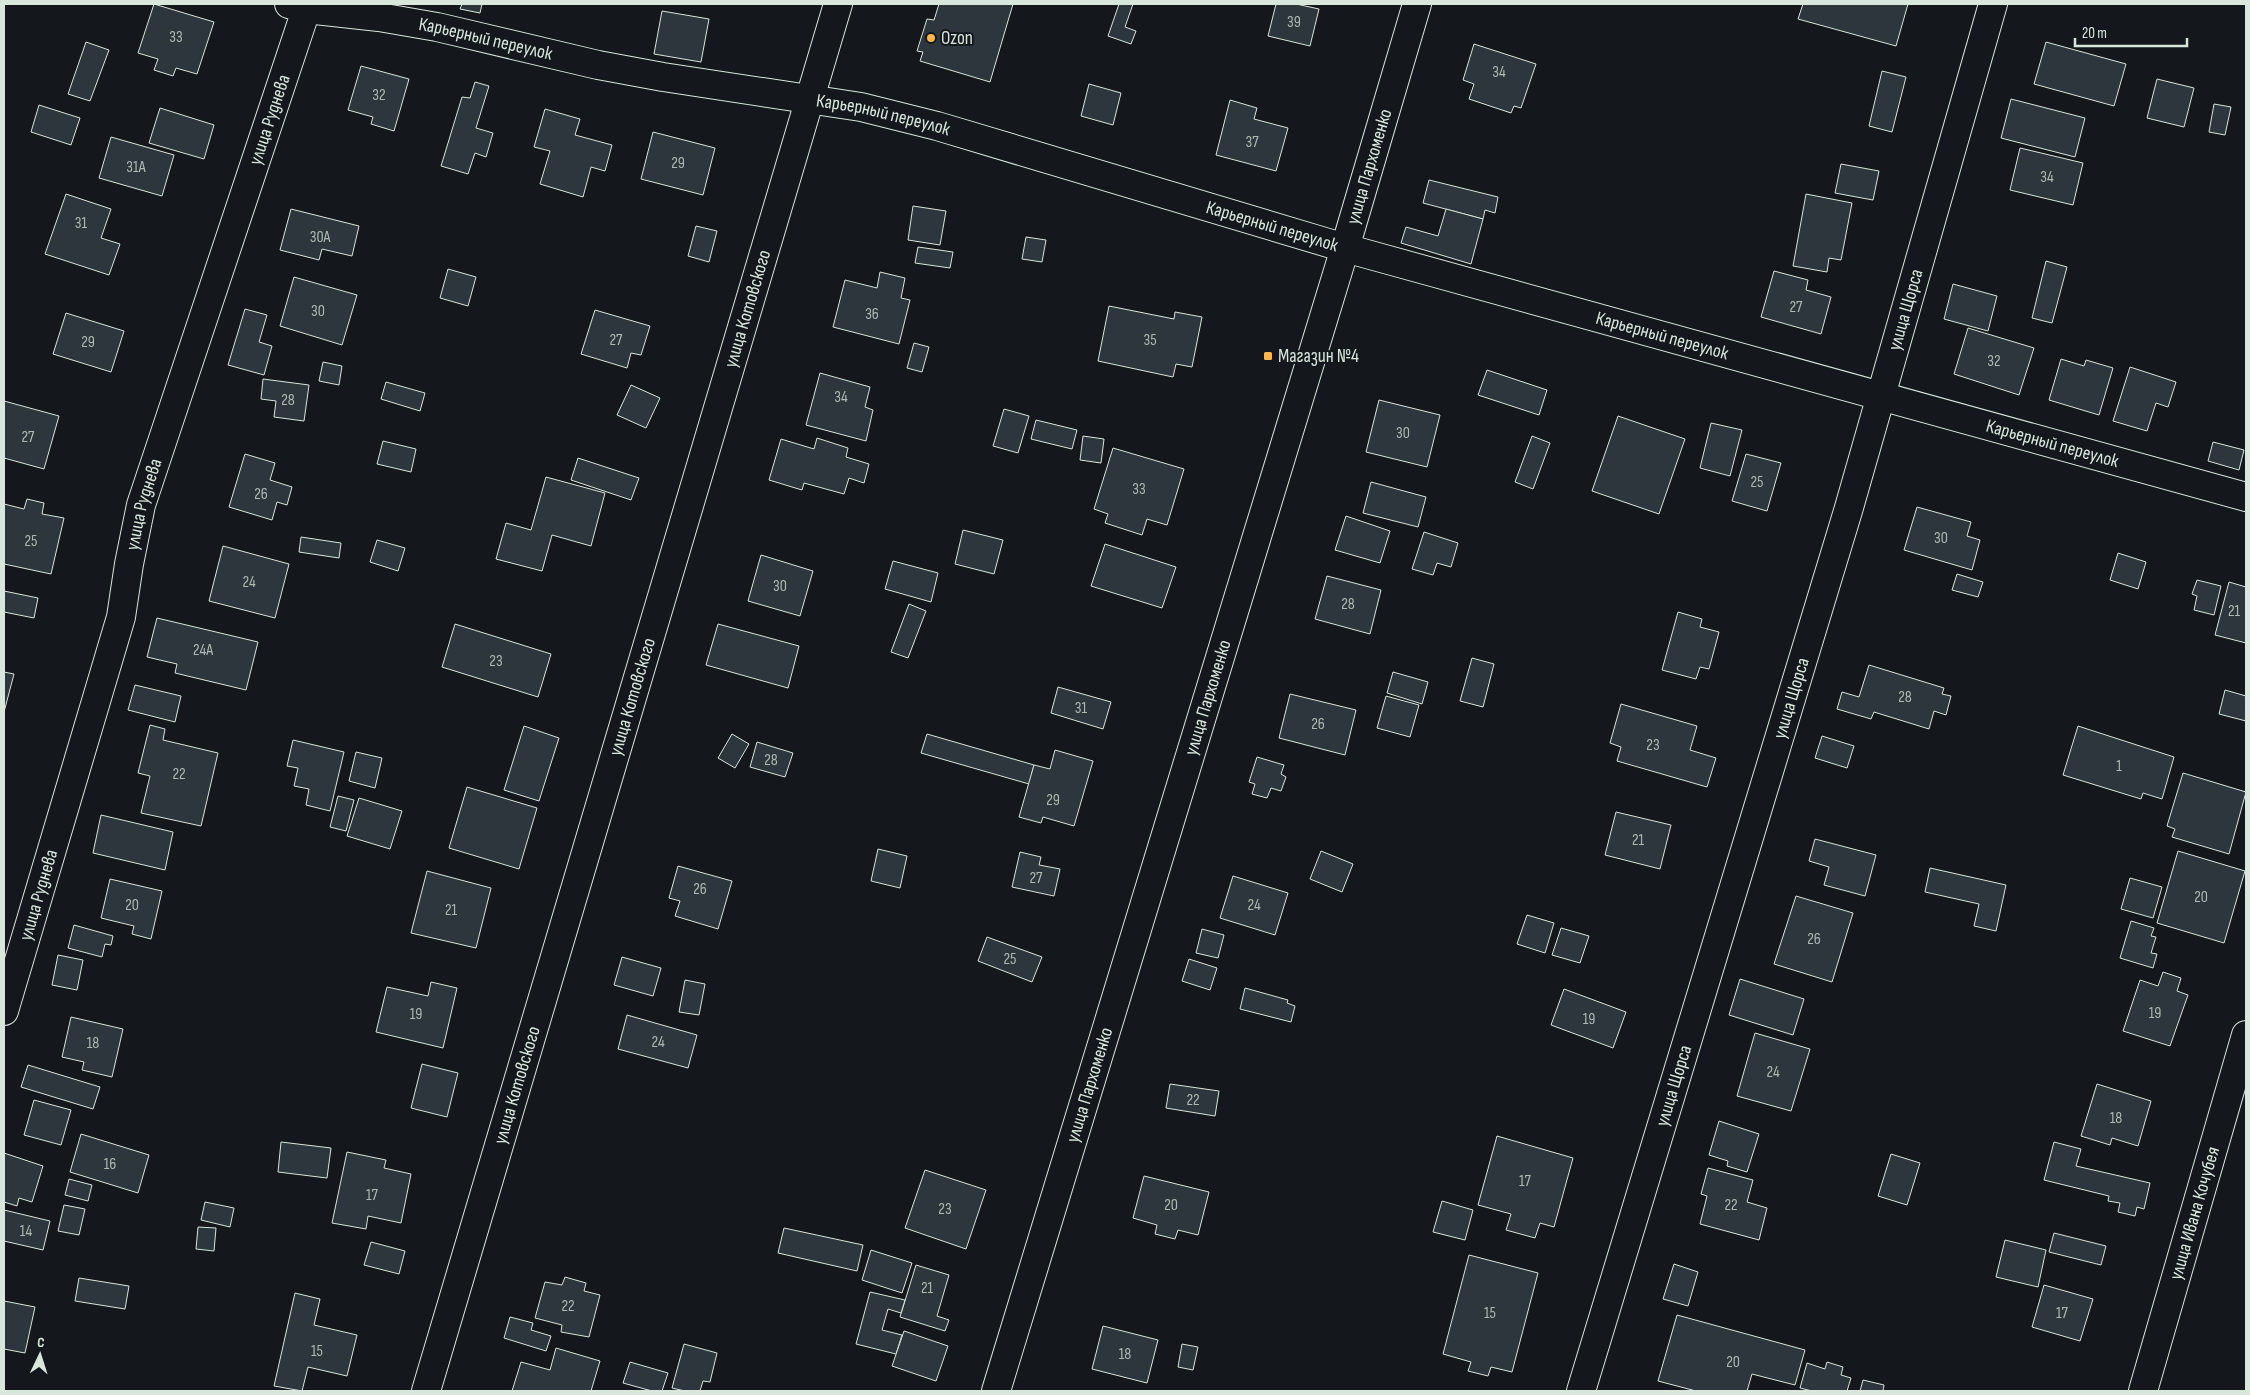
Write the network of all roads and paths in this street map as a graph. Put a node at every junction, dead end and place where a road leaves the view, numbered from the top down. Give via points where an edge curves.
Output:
1 (838, 4) edge
2 (1417, 4) edge
3 (1993, 4) edge
4 (301, 5) edge
5 (810, 99) junction
6 (1345, 248) junction
7 (1881, 397) junction
8 (2246, 497) edge
9 (4, 1011) edge
10 (2246, 1035) edge
11 (426, 1391) edge
12 (996, 1391) edge
13 (1581, 1391) edge
14 (2143, 1391) edge

1 - 5 street, улица Котовского
2 - 6 street, улица Пархоменко
3 - 7 street, улица Щорса
4 - 5 street, Карьерный переулок via 428,25 598,65
4 - 9 street, улица Руднева via 141,505 121,617
5 - 6 street, Карьерный переулок via 861,107 937,126
5 - 11 street, улица Котовского
6 - 7 street, Карьерный переулок
6 - 12 street, улица Пархоменко
7 - 8 street, Карьерный переулок
7 - 13 street, улица Щорса
10 - 14 street, улица Ивана Кочубея

